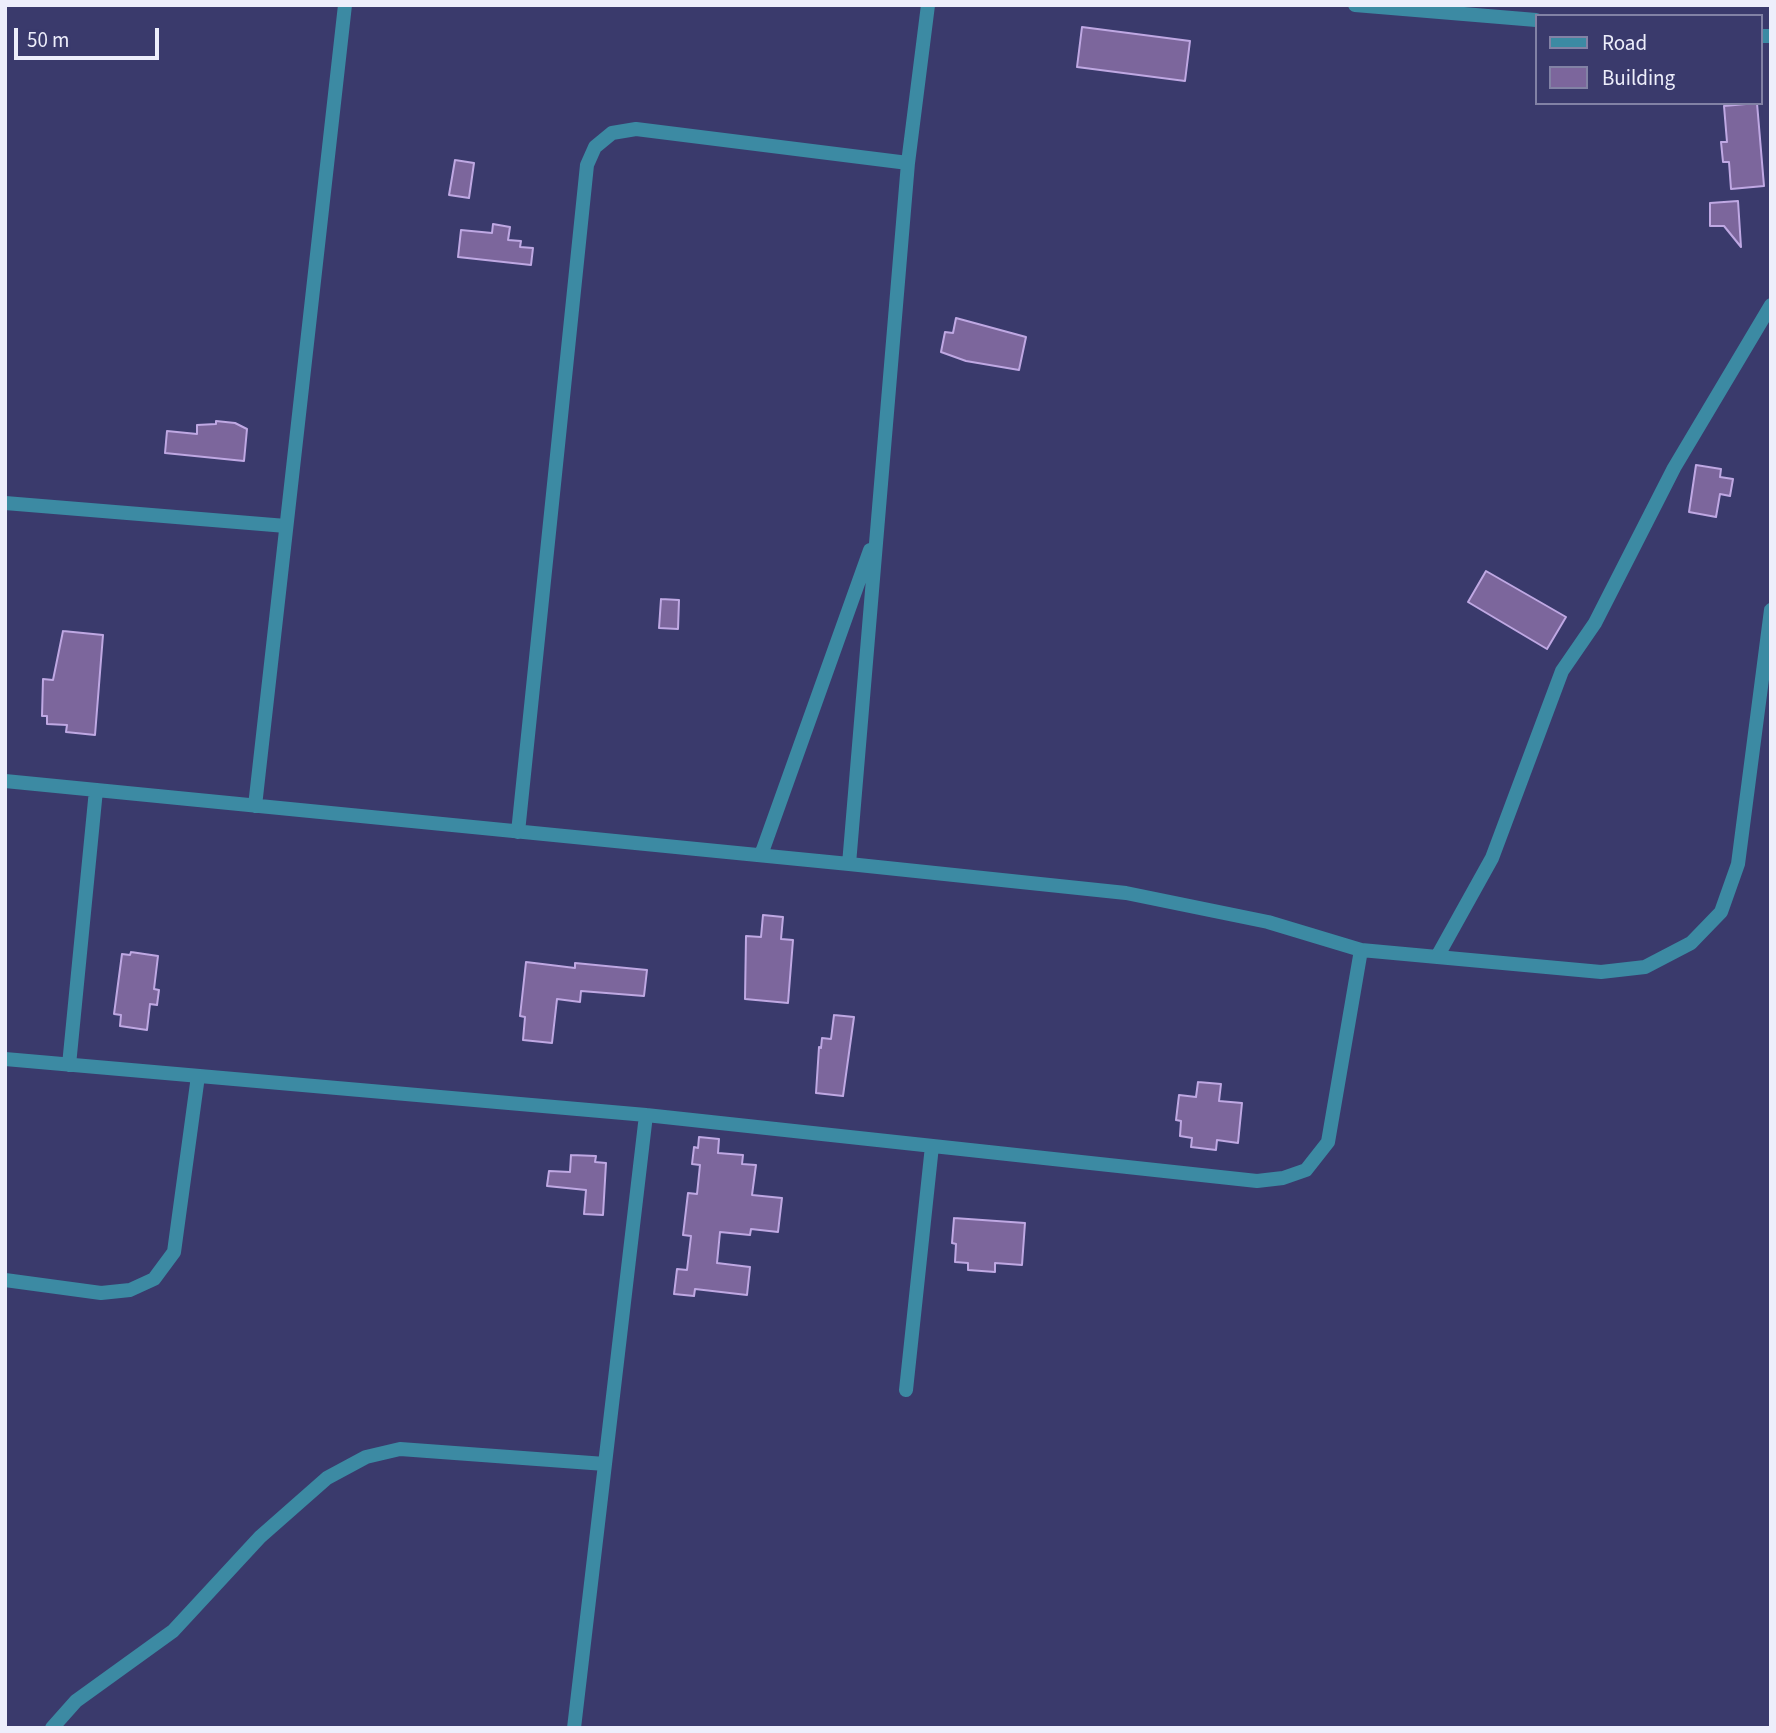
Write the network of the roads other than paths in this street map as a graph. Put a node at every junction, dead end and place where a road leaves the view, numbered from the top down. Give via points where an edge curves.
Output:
1 (345, 5) edge
2 (928, 5) edge
3 (1355, 5) edge
4 (1519, 12) edge
5 (908, 163) junction
6 (1771, 305) edge
7 (5, 503) edge
8 (286, 526) junction
9 (877, 532) junction
10 (1771, 610) edge
11 (5, 781) edge
12 (96, 790) junction
13 (255, 806) junction
14 (518, 832) junction
15 (761, 855) junction
16 (849, 864) junction
17 (1361, 950) junction
18 (1437, 957) junction
19 (5, 1059) edge
20 (68, 1065) junction
21 (198, 1076) junction
22 (646, 1115) junction
23 (932, 1146) junction
24 (5, 1280) edge
25 (906, 1390) dead end
26 (605, 1464) junction
27 (52, 1728) edge
28 (574, 1728) edge

1 - 8 street
2 - 5 street
3 - 4 street
5 - 9 street
5 - 14 street via 636,129 612,133 595,146 587,164
6 - 18 street via 1674,468 1595,623 1562,671 1492,858
7 - 8 street
8 - 13 street
9 - 15 street
9 - 16 street
10 - 18 street via 1738,864 1721,912 1691,943 1645,967 1601,972
11 - 12 street
12 - 13 street
12 - 20 street
13 - 14 street
14 - 15 street
15 - 16 street
16 - 17 street via 1126,893 1268,922
17 - 18 street
17 - 23 street via 1333,1127 1328,1142 1306,1170 1258,1181
19 - 20 street
20 - 21 street
21 - 22 street
21 - 24 street via 174,1252 154,1279 130,1290 101,1293
22 - 23 street
22 - 26 street
23 - 25 street
26 - 27 street via 400,1449 366,1457 327,1478 260,1537 173,1632 76,1701
26 - 28 street

